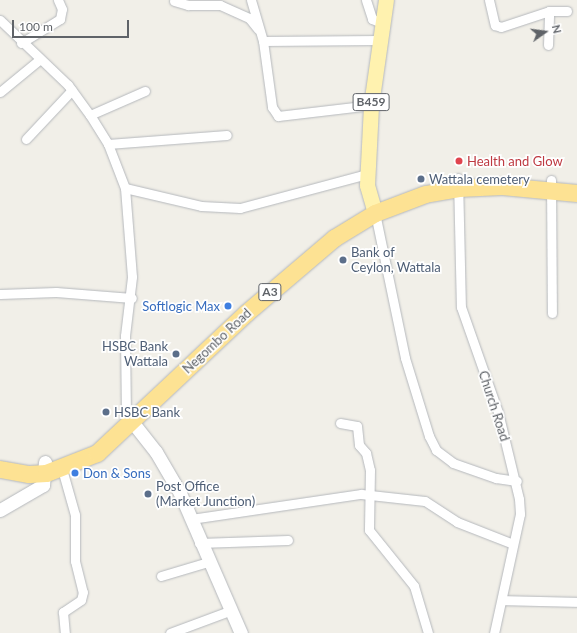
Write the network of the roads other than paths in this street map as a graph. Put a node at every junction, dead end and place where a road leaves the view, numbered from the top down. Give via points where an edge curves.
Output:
1 (58, 0) edge
2 (251, 0) edge
3 (366, 0) edge
4 (386, 0) edge
5 (489, 0) edge
6 (174, 1) edge
7 (549, 11) junction
8 (567, 11) dead end
9 (382, 23) junction
10 (1, 25) edge
11 (260, 31) junction
12 (379, 40) junction
13 (263, 41) junction
14 (21, 43) junction
15 (548, 45) dead end
16 (39, 60) junction
17 (72, 90) junction
18 (145, 91) dead end
19 (0, 92) edge
20 (371, 105) junction
21 (90, 115) junction
22 (226, 135) dead end
23 (26, 139) dead end
24 (108, 144) junction
25 (367, 174) junction
26 (458, 183) junction
27 (577, 183) edge
28 (551, 185) junction
29 (125, 188) junction
30 (577, 193) edge
31 (373, 209) junction
32 (0, 294) edge
33 (132, 298) junction
34 (552, 313) dead end
35 (130, 418) junction
36 (340, 423) dead end
37 (0, 458) edge
38 (51, 468) junction
39 (0, 469) edge
40 (517, 481) junction
41 (370, 495) junction
42 (0, 510) edge
43 (191, 519) junction
44 (288, 540) dead end
45 (200, 543) junction
46 (513, 544) junction
47 (208, 562) junction
48 (161, 576) dead end
49 (502, 600) junction
50 (577, 602) edge
51 (232, 610) junction
52 (65, 633) edge
53 (170, 633) edge
54 (241, 633) edge
55 (428, 633) edge
56 (494, 633) edge

1 - 14 street via 62,10 60,19
2 - 11 street
3 - 9 street via 372,19
4 - 9 main road, B459
5 - 7 street via 495,25 501,27
6 - 11 street via 188,5 220,5 249,18
7 - 8 street
7 - 15 street
9 - 12 main road, B459
10 - 14 street
11 - 13 street
12 - 13 street
12 - 20 main road, B459
13 - 20 street via 270,101 278,116
14 - 16 street
16 - 17 street
16 - 19 street
17 - 21 street
17 - 23 street
18 - 21 street
20 - 25 main road, B459
21 - 24 street
22 - 24 street
24 - 29 street
25 - 29 street via 240,208 201,206
25 - 31 main road, B459
26 - 28 highway, Negombo Road / A3 via 502,186
26 - 31 highway, Negombo Road / A3
26 - 40 street, Church Road via 461,307 498,412
27 - 28 highway, Negombo Road / A3
28 - 30 highway, Negombo Road / A3
28 - 34 street
29 - 33 street
31 - 35 highway, Negombo Road / A3 via 334,238 246,313
31 - 40 street via 405,358 429,436 436,450 453,462 496,478
32 - 33 street via 56,292
33 - 35 street via 125,336
35 - 38 highway, Negombo Road / A3 via 97,453
35 - 43 street via 156,452
36 - 41 street via 357,426 359,445 366,453 370,470
37 - 38 highway, Negombo Road / A3
38 - 39 highway, Negombo Road / A3 via 29,474
38 - 42 street via 39,488
38 - 52 street via 75,515 75,560 83,592 81,600 63,612
40 - 46 street, Church Road via 520,514
41 - 43 street via 345,494 273,509
41 - 46 street via 425,501 457,522
41 - 55 street via 369,530 414,586
43 - 45 street
44 - 45 street
45 - 47 street
46 - 49 street, Church Road
47 - 48 street
47 - 51 street
49 - 50 street
49 - 56 street, Church Road
51 - 53 street
51 - 54 street

